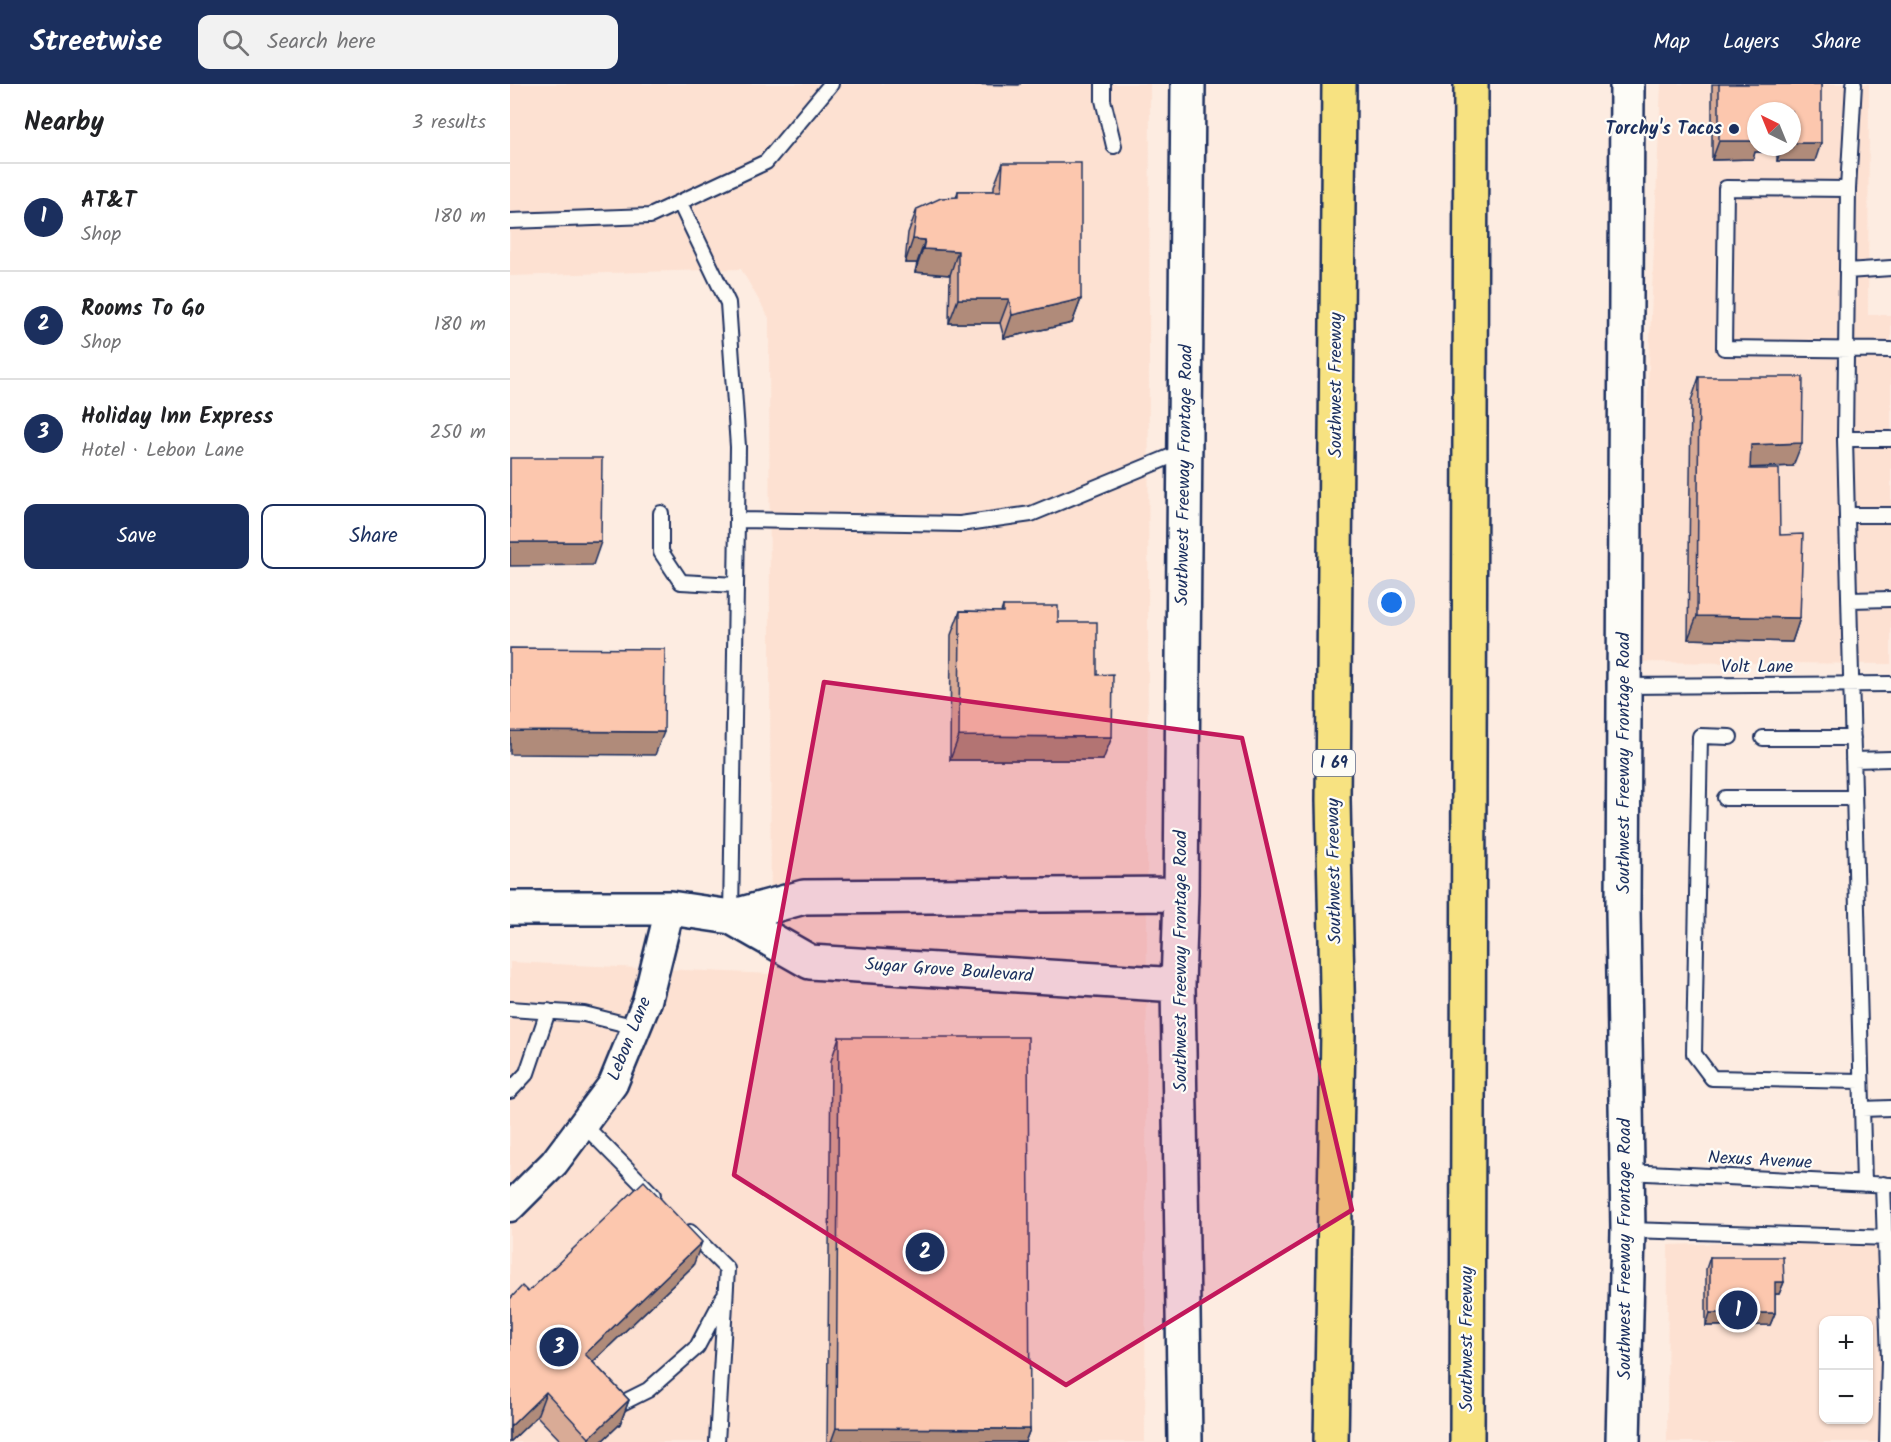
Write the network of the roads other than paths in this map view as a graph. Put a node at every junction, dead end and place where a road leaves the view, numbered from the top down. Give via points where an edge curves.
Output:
1 (831, 84) edge
2 (1103, 84) edge
3 (1188, 84) edge
4 (1339, 84) edge
5 (1471, 84) edge
6 (1627, 84) edge
7 (1854, 84) edge
8 (1114, 146) dead end
9 (1848, 189) junction
10 (680, 202) junction
11 (510, 221) edge
12 (1891, 268) edge
13 (1847, 271) junction
14 (1845, 349) junction
15 (1891, 350) edge
16 (1845, 439) junction
17 (1891, 440) edge
18 (1185, 450) junction
19 (661, 513) dead end
20 (1848, 515) junction
21 (1891, 515) edge
22 (737, 520) junction
23 (736, 585) junction
24 (1891, 599) edge
25 (1850, 600) junction
26 (1851, 684) junction
27 (1891, 684) edge
28 (1624, 686) junction
29 (1730, 737) dead end
30 (1763, 738) dead end
31 (1853, 738) junction
32 (1891, 759) edge
33 (1853, 760) junction
34 (1725, 798) dead end
35 (1854, 798) junction
36 (1182, 894) junction
37 (510, 908) edge
38 (670, 908) junction
39 (731, 917) junction
40 (1178, 985) junction
41 (510, 1009) edge
42 (548, 1011) junction
43 (636, 1027) junction
44 (1861, 1081) junction
45 (510, 1090) edge
46 (1891, 1108) edge
47 (1862, 1109) junction
48 (583, 1124) junction
49 (1627, 1172) junction
50 (1864, 1184) junction
51 (1887, 1185) edge
52 (663, 1205) edge
53 (510, 1207) edge
54 (679, 1221) edge
55 (1628, 1230) junction
56 (1888, 1238) edge
57 (726, 1293) junction
58 (608, 1410) edge
59 (717, 1442) edge
60 (1185, 1442) edge
61 (1331, 1442) edge
62 (1467, 1442) edge
63 (1623, 1442) edge
64 (1887, 1442) edge

1 - 10 lane via 766,162
2 - 8 lane
3 - 18 main road, Southwest Freeway Frontage Road
4 - 61 highway, Southwest Freeway / I 69 via 1333,800 1338,1032
5 - 62 highway, Southwest Freeway
6 - 28 main road, Southwest Freeway Frontage Road
7 - 9 lane
9 - 13 lane
9 - 14 lane via 1726,188 1724,348
10 - 11 lane via 650,216
10 - 22 lane via 728,303 738,447
12 - 13 lane
13 - 14 lane
14 - 15 lane
14 - 16 lane
16 - 17 lane
16 - 20 lane
18 - 22 lane via 1031,514 960,525
18 - 36 main road, Southwest Freeway Frontage Road
19 - 23 lane via 661,552 681,582
20 - 21 lane
20 - 25 lane
22 - 23 lane
23 - 39 lane
24 - 25 lane
25 - 26 lane
26 - 27 lane, Volt Lane
26 - 28 lane, Volt Lane
26 - 31 lane
28 - 49 main road, Southwest Freeway Frontage Road
29 - 44 lane via 1701,736 1694,1054 1712,1078
30 - 31 lane
31 - 33 lane
32 - 33 lane
33 - 35 lane
34 - 35 lane
35 - 44 lane
36 - 39 main road, Sugar Grove Boulevard via 804,897
36 - 40 main road, Southwest Freeway Frontage Road
37 - 38 main road, Sugar Grove Boulevard
38 - 39 main road, Sugar Grove Boulevard
38 - 43 street, Lebon Lane via 647,1001
39 - 40 main road, Sugar Grove Boulevard via 810,962
40 - 60 main road, Southwest Freeway Frontage Road
41 - 42 lane
42 - 43 lane via 584,1014
42 - 45 lane via 528,1073
43 - 48 street, Lebon Lane via 613,1084
44 - 47 lane
46 - 47 lane
47 - 50 lane
48 - 52 lane
48 - 53 street, Lebon Lane via 554,1163
49 - 50 lane, Nexus Avenue
49 - 55 main road, Southwest Freeway Frontage Road
50 - 51 lane, Nexus Avenue
51 - 56 lane
54 - 57 lane via 727,1269
55 - 56 lane
55 - 63 main road, Southwest Freeway Frontage Road
56 - 64 lane
57 - 58 lane via 697,1347 648,1390
57 - 59 lane

